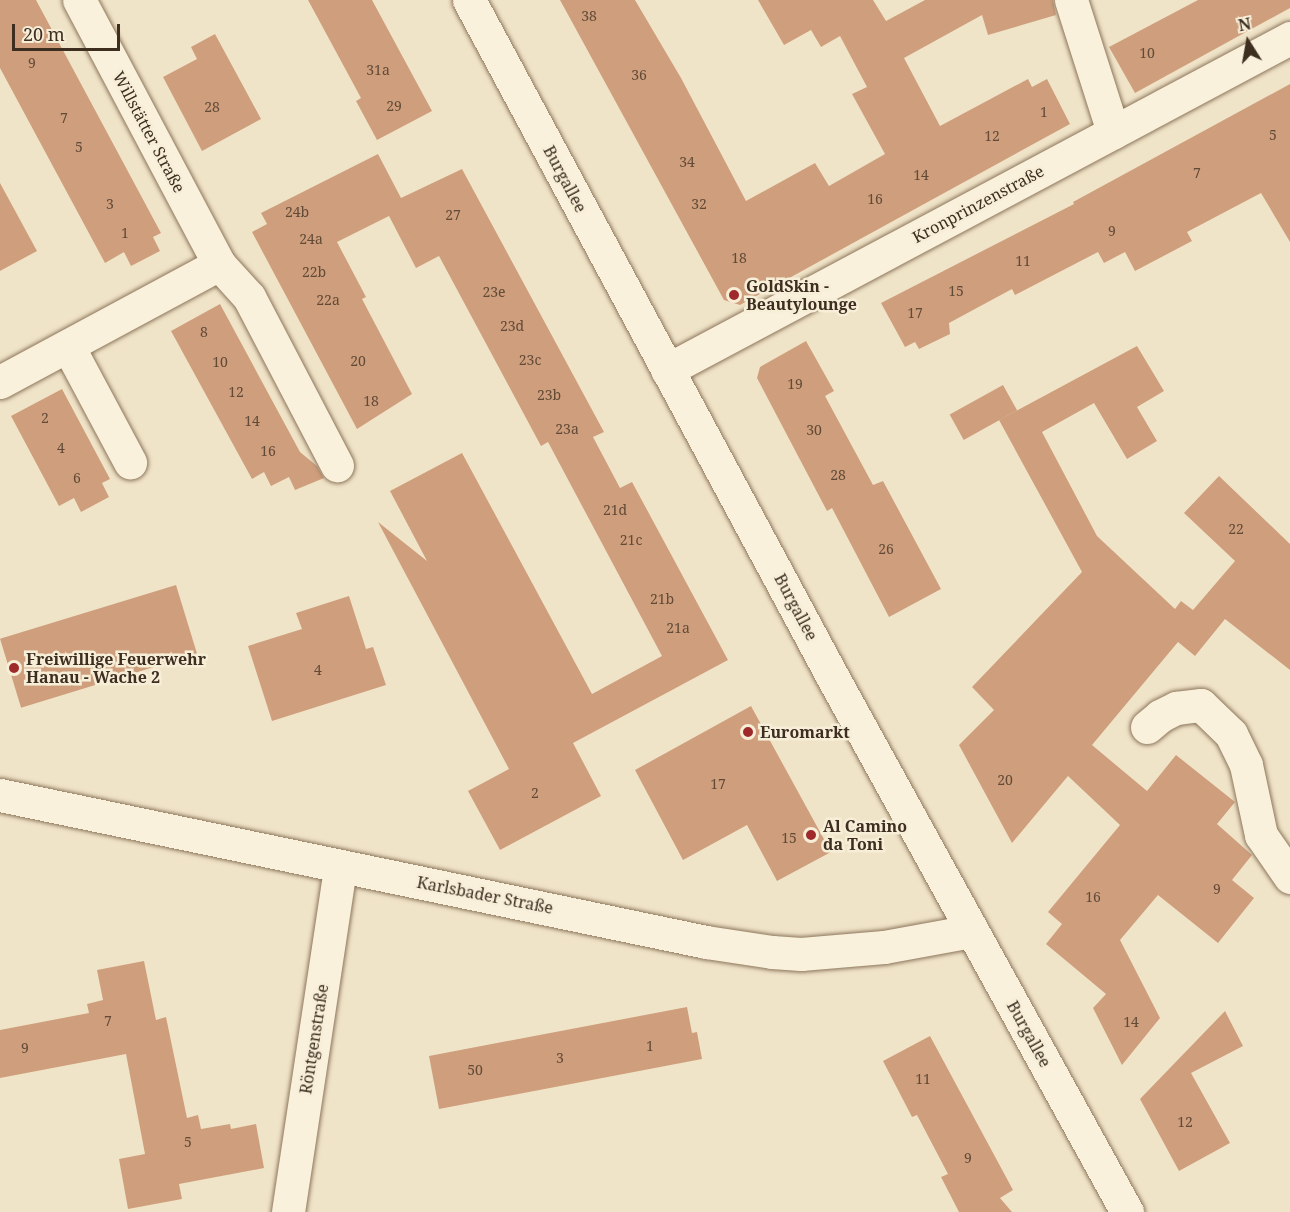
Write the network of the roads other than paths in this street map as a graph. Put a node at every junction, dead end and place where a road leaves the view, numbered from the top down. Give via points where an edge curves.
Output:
1 (79, 0) edge
2 (469, 0) edge
3 (1071, 0) edge
4 (1290, 38) edge
5 (1113, 132) junction
6 (219, 264) junction
7 (68, 346) junction
8 (667, 370) junction
9 (0, 382) edge
10 (130, 462) dead end
11 (337, 465) dead end
12 (1147, 728) dead end
13 (0, 795) edge
14 (340, 867) junction
15 (1290, 877) edge
16 (972, 931) junction
17 (288, 1212) edge
18 (1126, 1212) edge

1 - 6 street, Willstätter Straße
2 - 8 street, Burgallee
3 - 5 street
4 - 5 street, Kronprinzenstraße
5 - 8 street, Kronprinzenstraße
6 - 7 street
6 - 11 street, Willstätter Straße via 249,297
7 - 9 street
7 - 10 street
8 - 16 street, Burgallee
12 - 15 street via 1176,708 1201,705 1231,734 1246,765 1261,835
13 - 14 street, Karlsbader Straße
14 - 16 street, Karlsbader Straße via 772,952 801,954 884,947
14 - 17 street, Röntgenstraße
16 - 18 street, Burgallee

